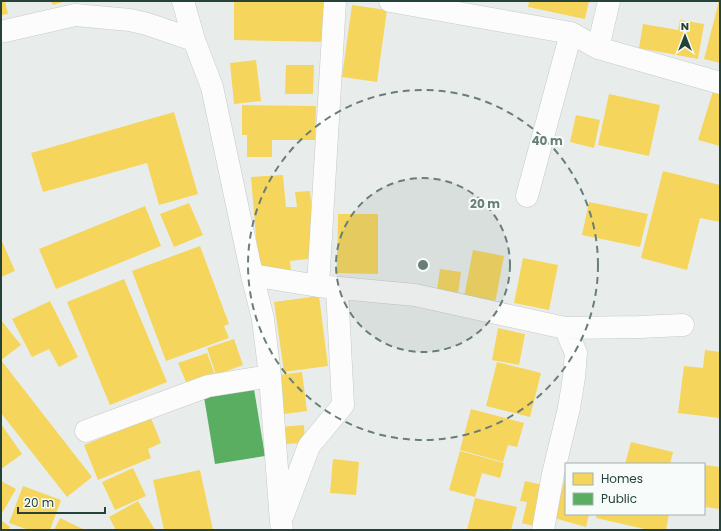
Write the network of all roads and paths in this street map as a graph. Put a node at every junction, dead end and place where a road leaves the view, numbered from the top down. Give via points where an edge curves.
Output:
1 (183, 1) edge
2 (335, 1) edge
3 (390, 1) edge
4 (609, 1) edge
5 (5, 31) dead end
6 (571, 33) junction
7 (194, 40) junction
8 (598, 48) junction
9 (720, 83) edge
10 (527, 196) dead end
11 (252, 275) junction
12 (328, 287) junction
13 (683, 325) dead end
14 (565, 328) junction
15 (270, 376) junction
16 (86, 431) dead end
17 (282, 526) edge
18 (543, 530) edge

1 - 7 street
2 - 12 street
3 - 6 street
4 - 8 street
5 - 7 street via 75,16 130,20
6 - 8 street
6 - 10 street
7 - 11 street via 212,87
8 - 9 street
11 - 12 street
11 - 15 street via 263,319
12 - 14 street via 415,294
12 - 17 street via 343,405 309,446
13 - 14 street
14 - 18 street via 576,353 574,377 570,408 553,474
15 - 16 street via 208,386
15 - 17 street

